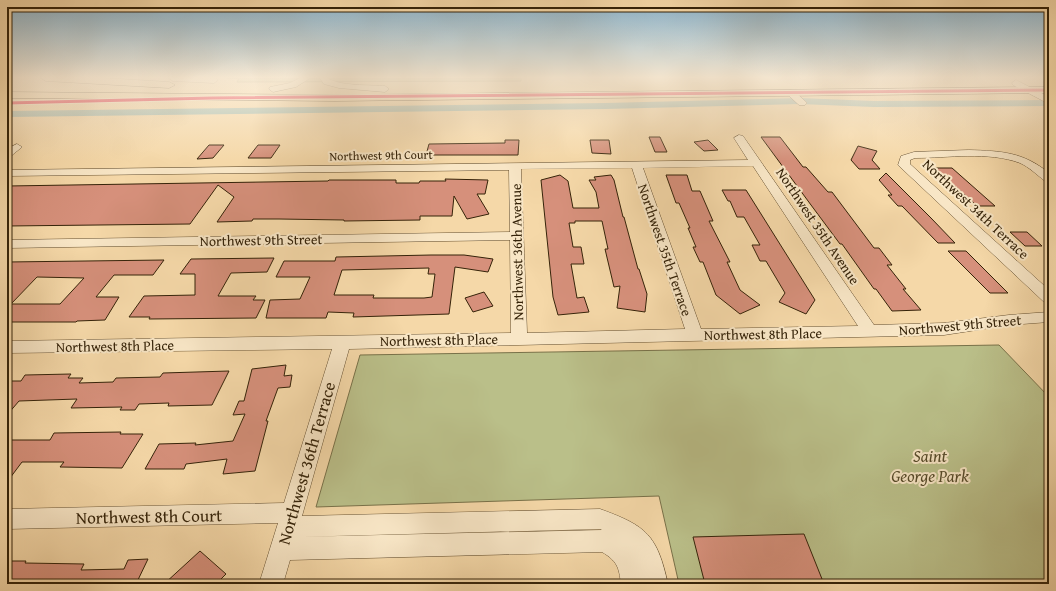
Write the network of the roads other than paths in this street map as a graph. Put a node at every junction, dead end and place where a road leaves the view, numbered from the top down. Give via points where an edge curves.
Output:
1 (739, 138) dead end
2 (17, 147) dead end
3 (7, 154) edge
4 (756, 163) junction
5 (636, 164) junction
6 (515, 166) junction
7 (7, 174) edge
8 (1049, 179) edge
9 (515, 236) junction
10 (7, 244) edge
11 (1049, 298) edge
12 (1049, 317) edge
13 (870, 332) junction
14 (695, 335) junction
15 (518, 338) junction
16 (342, 343) junction
17 (7, 347) edge
18 (7, 519) edge
19 (289, 520) junction
20 (281, 548) junction
21 (271, 584) edge
22 (633, 584) edge
23 (656, 584) edge

1 - 4 street, Northwest 35th Avenue
2 - 3 street
4 - 5 street, Northwest 9th Court
4 - 13 street, Northwest 35th Avenue
5 - 6 street, Northwest 9th Court
5 - 14 street, Northwest 35th Terrace
6 - 7 street, Northwest 9th Court
6 - 9 street, Northwest 36th Avenue
8 - 11 street, Northwest 34th Terrace via 1025,162 991,154 914,155 905,158 904,165
9 - 10 street, Northwest 9th Street
9 - 15 street, Northwest 36th Avenue
12 - 13 street, Northwest 9th Street via 944,329
13 - 14 street, Northwest 8th Place
14 - 15 street, Northwest 8th Place
15 - 16 street, Northwest 8th Place
16 - 17 street, Northwest 8th Place
16 - 19 street, Northwest 36th Terrace
18 - 19 street, Northwest 8th Court
19 - 20 street, Northwest 36th Terrace
19 - 23 street, Northwest 8th Court via 600,519 622,527 639,540 650,558
20 - 21 street, Northwest 36th Terrace
20 - 22 street via 604,541 620,550 629,562

